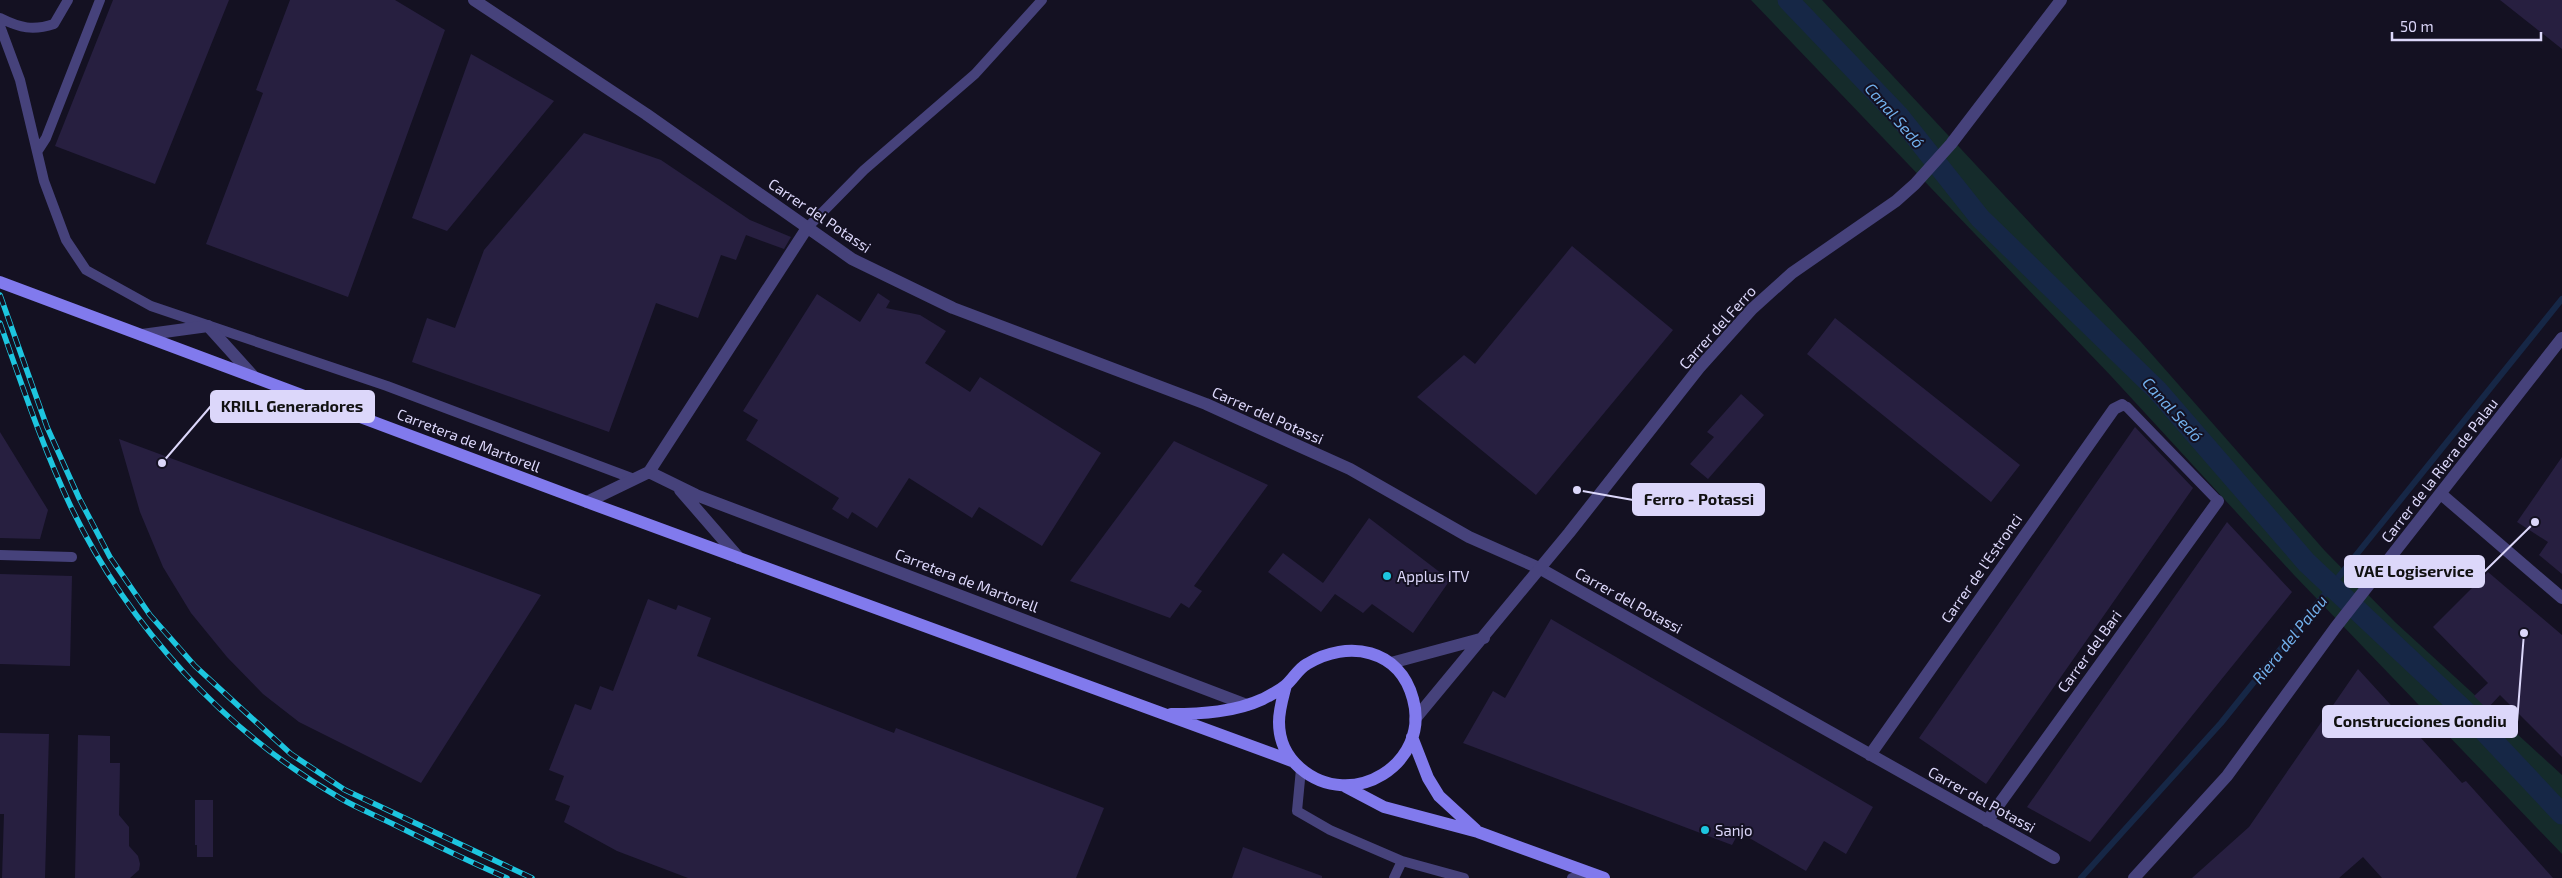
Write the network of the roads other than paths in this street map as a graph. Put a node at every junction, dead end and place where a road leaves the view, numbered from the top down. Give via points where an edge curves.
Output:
1 (68, 0) edge
2 (100, 0) edge
3 (474, 0) edge
4 (1042, 0) edge
5 (2061, 0) edge
6 (0, 18) edge
7 (0, 26) edge
8 (37, 152) junction
9 (807, 228) junction
10 (0, 282) edge
11 (208, 326) junction
12 (142, 335) junction
13 (2562, 338) edge
14 (254, 376) junction
15 (2122, 405) joint
16 (649, 472) junction
17 (634, 479) junction
18 (676, 485) junction
19 (2441, 494) junction
20 (2218, 500) joint
21 (587, 502) junction
22 (0, 555) edge
23 (72, 557) dead end
24 (739, 558) junction
25 (1539, 568) junction
26 (2562, 598) edge
27 (1484, 638) junction
28 (1391, 663) junction
29 (1286, 685) junction
30 (1247, 705) junction
31 (1164, 714) junction
32 (1415, 719) junction
33 (1412, 737) junction
34 (1870, 755) junction
35 (1296, 765) junction
36 (1346, 787) junction
37 (1987, 820) junction
38 (1478, 832) junction
39 (2054, 858) dead end
40 (1402, 861) junction
41 (1590, 873) junction
42 (1394, 878) edge
43 (1464, 878) edge
44 (1572, 878) edge
45 (1604, 878) edge
46 (2134, 878) edge

1 - 6 lane via 54,24 38,29 14,25
2 - 8 lane via 46,138
3 - 9 street, Carrer del Potassi via 646,114
4 - 9 lane via 975,74 864,170
5 - 25 street, Carrer del Ferro via 1951,144 1915,184 1896,201 1792,273 1752,308
7 - 8 lane via 20,80
8 - 11 lane via 66,240 86,270 151,306
9 - 16 street
9 - 25 street, Carrer del Potassi via 852,259 953,308 1231,416 1350,469 1469,538
10 - 12 main road, Carretera de Martorell
11 - 12 street, Carretera de Martorell
11 - 14 street, Carretera de Martorell
11 - 17 lane via 387,386
12 - 14 main road, Carretera de Martorell
13 - 19 street, Carrer de la Riera de Palau
14 - 21 main road, Carretera de Martorell
15 - 20 lane via 2128,407
15 - 34 street, Carrer de l'Estronci via 2114,409
16 - 17 street
16 - 18 street, Carretera de Martorell
17 - 21 street
18 - 24 street, Carretera de Martorell
18 - 30 street, Carretera de Martorell
19 - 26 street
19 - 46 street, Carrer de la Riera de Palau via 2336,628 2227,776
20 - 37 street, Carrer del Bari
21 - 24 main road, Carretera de Martorell
22 - 23 lane
24 - 31 main road, Carretera de Martorell
25 - 27 street, Carrer del Ferro
25 - 34 street, Carrer del Potassi
27 - 28 street
27 - 32 street, Carrer del Ferro
28 - 29 main road, Carretera de Martorell via 1367,652 1341,651 1304,665
28 - 32 main road, Carretera de Martorell via 1400,671 1410,690
29 - 30 main road, Carretera de Martorell
29 - 35 main road via 1279,722 1283,746
30 - 31 main road, Carretera de Martorell via 1200,714
31 - 35 main road, Carretera de Martorell
32 - 33 main road, Carretera de Martorell
33 - 36 main road, Carretera de Martorell via 1397,762 1386,771 1374,780
33 - 38 main road, Carretera de Martorell via 1428,778 1439,796
34 - 37 street, Carrer del Potassi
35 - 36 main road, Carretera de Martorell via 1315,780 1334,787
35 - 40 lane via 1296,811 1330,830
36 - 38 main road, Carretera de Martorell via 1384,807
37 - 39 street, Carrer del Potassi
38 - 41 main road, Carretera de Martorell
40 - 42 lane
40 - 43 lane
41 - 44 lane
41 - 45 main road, Carretera de Martorell

